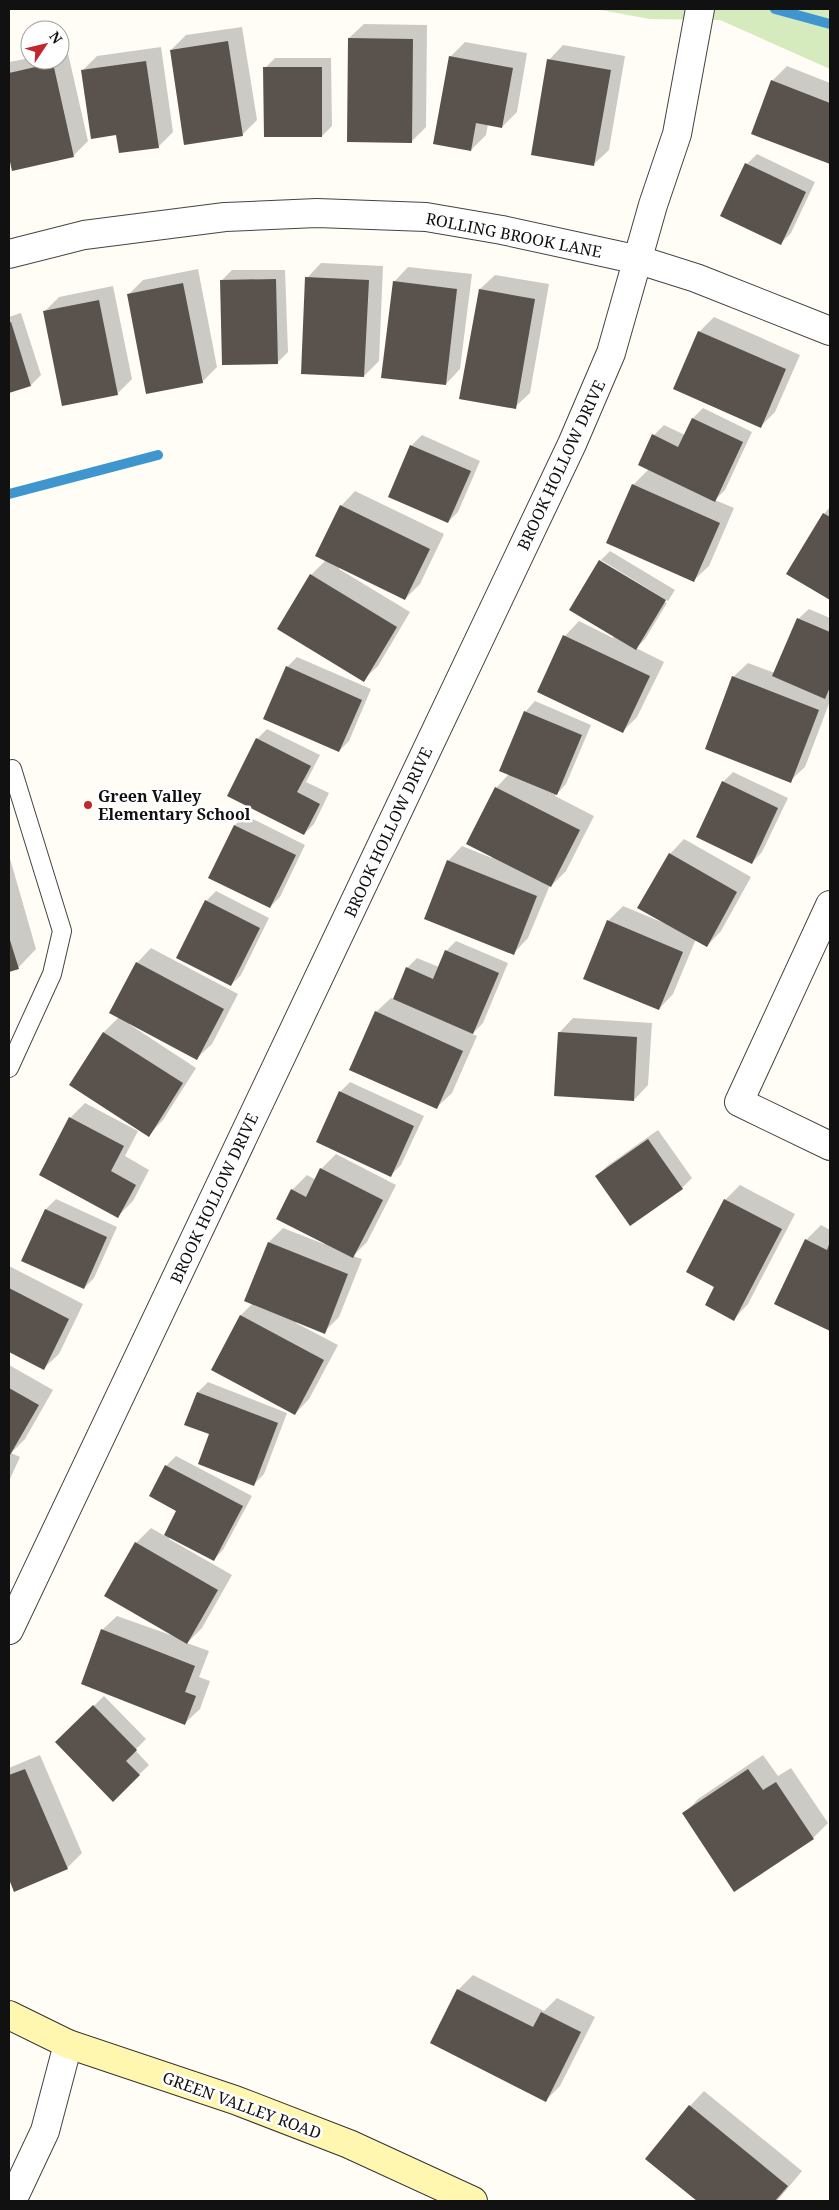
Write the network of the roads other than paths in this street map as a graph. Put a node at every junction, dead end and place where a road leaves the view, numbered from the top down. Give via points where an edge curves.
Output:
1 (700, 9) edge
2 (9, 254) edge
3 (639, 260) junction
4 (830, 331) edge
5 (12, 769) dead end
6 (830, 906) edge
7 (9, 1068) edge
8 (830, 1146) edge
9 (9, 1630) edge
10 (9, 2015) edge
11 (68, 2044) junction
12 (12, 2201) edge
13 (473, 2201) edge

1 - 3 street, BROOK HOLLOW DRIVE via 677,134
2 - 3 street, ROLLING BROOK LANE via 84,235 225,217 317,213 426,217
3 - 4 street, ROLLING BROOK LANE via 696,278
3 - 9 street, BROOK HOLLOW DRIVE via 611,353 572,444
5 - 7 lane via 62,931 52,974
6 - 8 street via 739,1102
10 - 11 street, GREEN VALLEY ROAD
11 - 12 street via 45,2131
11 - 13 street, GREEN VALLEY ROAD via 235,2100 340,2140

